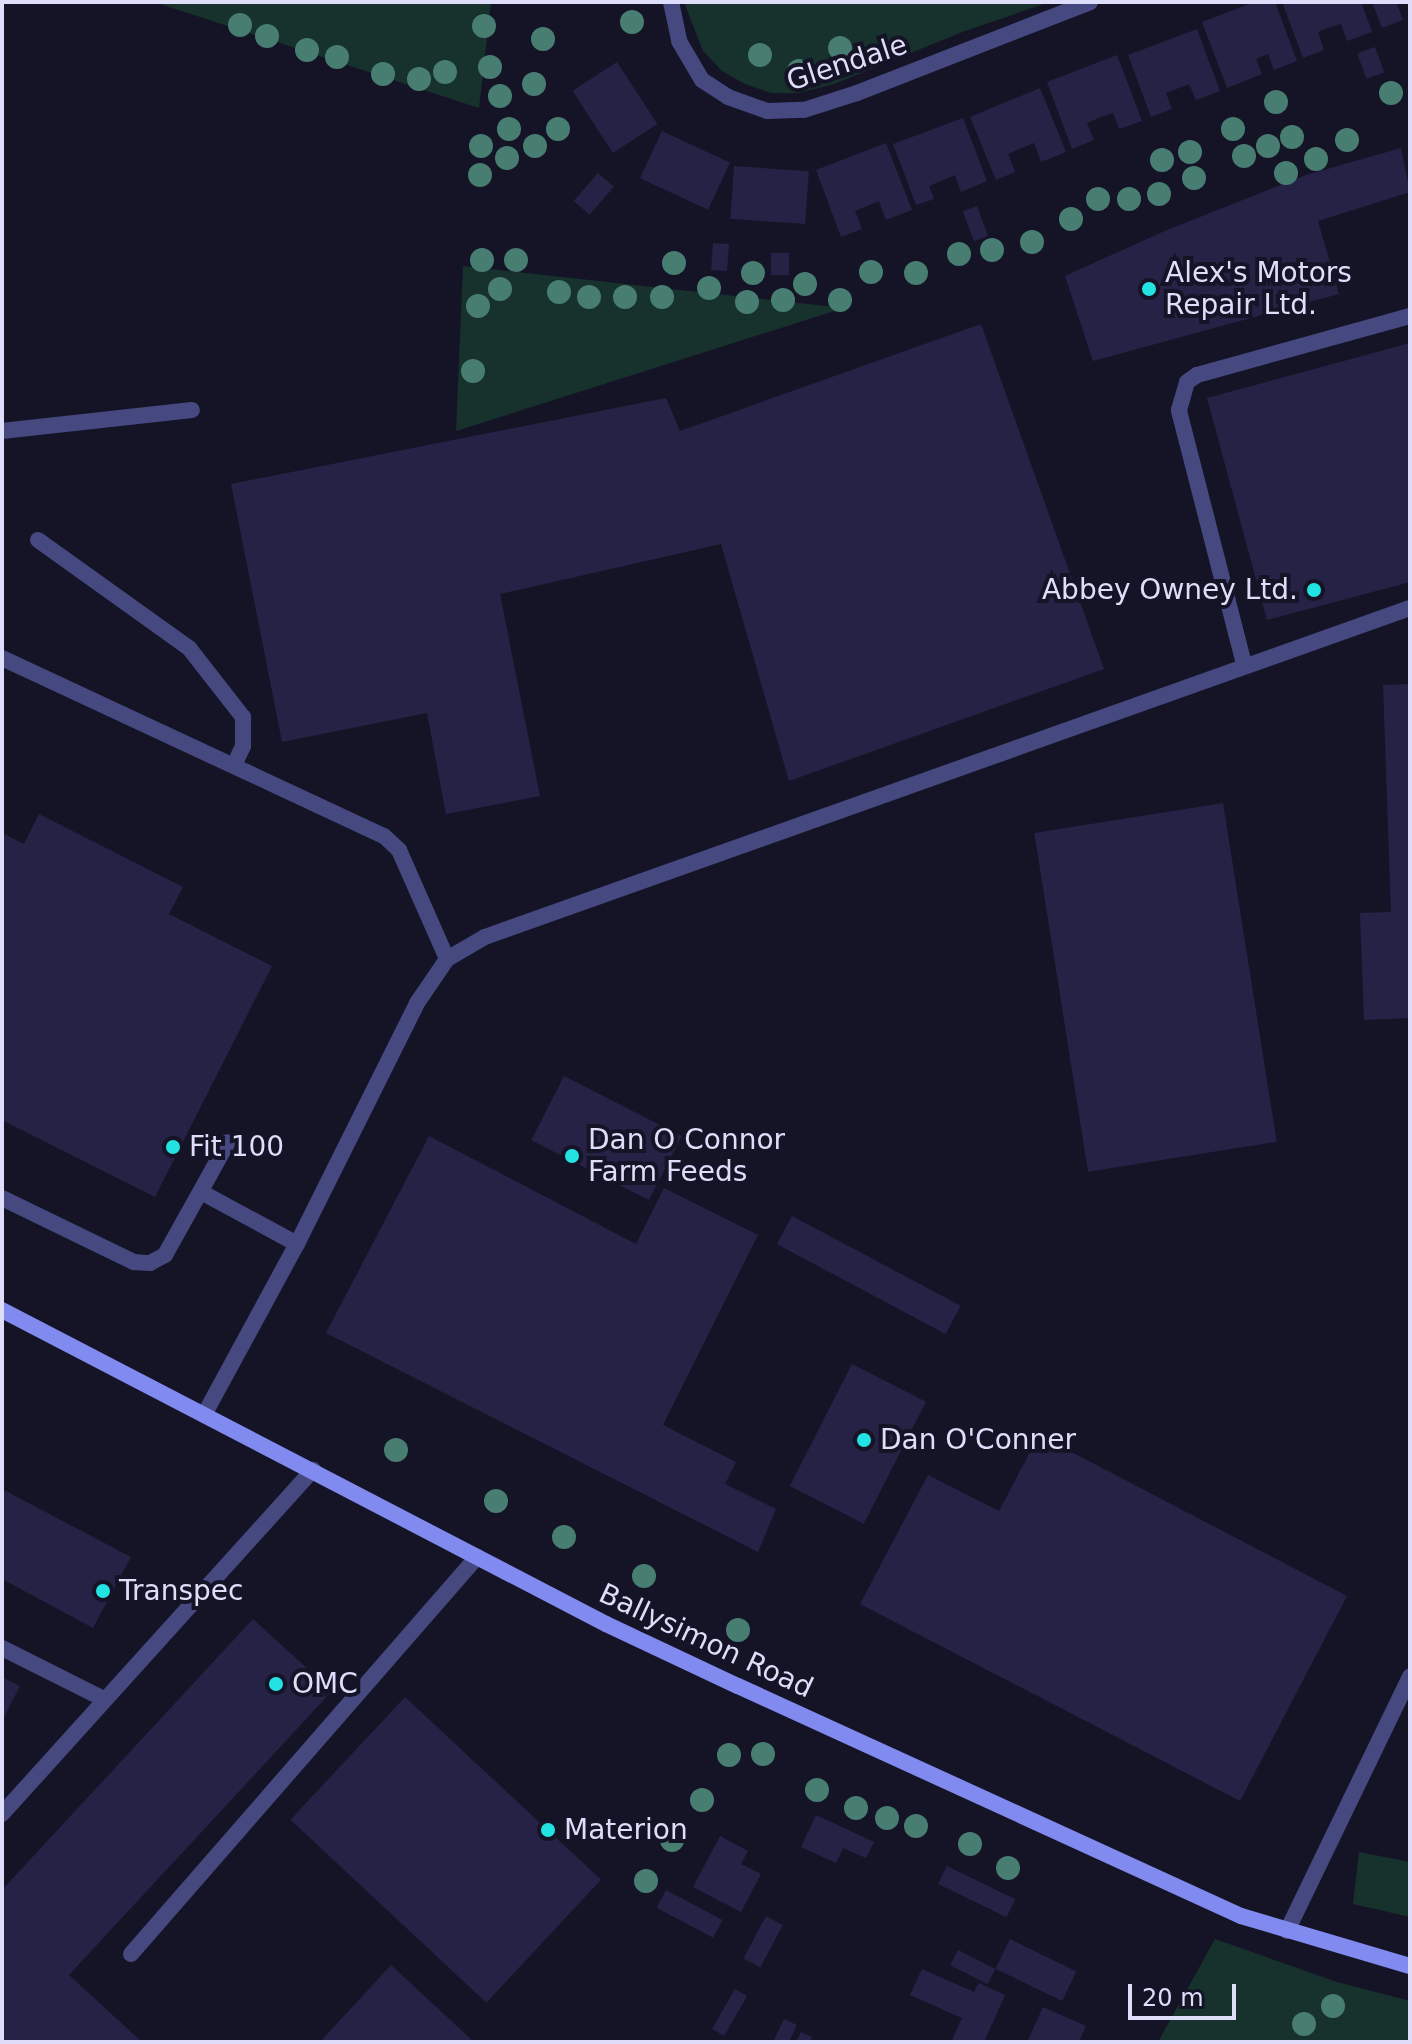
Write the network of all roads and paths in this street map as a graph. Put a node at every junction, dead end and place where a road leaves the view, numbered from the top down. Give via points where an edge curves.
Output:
1 (671, 2) edge
2 (1090, 2) edge
3 (1410, 316) edge
4 (192, 410) dead end
5 (2, 431) edge
6 (38, 540) dead end
7 (1410, 608) edge
8 (2, 658) edge
9 (1244, 664) junction
10 (234, 765) junction
11 (447, 959) junction
12 (228, 1142) dead end
13 (201, 1192) junction
14 (2, 1198) edge
15 (297, 1244) junction
16 (2, 1310) edge
17 (204, 1415) junction
18 (313, 1470) junction
19 (477, 1557) junction
20 (2, 1648) edge
21 (1410, 1676) edge
22 (104, 1699) junction
23 (2, 1814) edge
24 (1287, 1931) junction
25 (131, 1954) dead end
26 (1410, 1966) edge

1 - 2 street, Glendale via 679,41 702,80 728,97 767,111 804,110 833,101
3 - 9 street via 1187,382 1179,410
4 - 5 street
6 - 10 street via 189,648 243,717 243,746
7 - 9 street
8 - 10 street
9 - 11 street via 485,937
10 - 11 street via 384,836 399,850
11 - 15 street via 417,1003
12 - 13 street
13 - 14 street via 165,1255 150,1263 134,1262
13 - 15 street
15 - 17 street
16 - 17 main road, Ballysimon Road
17 - 18 main road, Ballysimon Road
18 - 19 main road, Ballysimon Road
18 - 22 street
19 - 24 main road, Ballysimon Road via 752,1693 1241,1916
19 - 25 street
20 - 22 street
21 - 24 street
22 - 23 street
24 - 26 main road, Ballysimon Road

